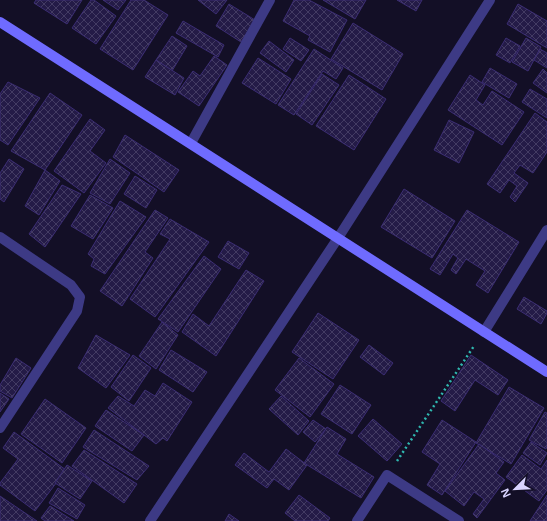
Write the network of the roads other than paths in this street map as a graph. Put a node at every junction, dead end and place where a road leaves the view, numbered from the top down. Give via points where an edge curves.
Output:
1 (270, 0) edge
2 (490, 0) edge
3 (0, 22) edge
4 (191, 143) junction
5 (547, 230) edge
6 (0, 237) edge
7 (338, 238) junction
8 (484, 332) junction
9 (547, 372) edge
10 (0, 428) edge
11 (150, 521) edge
12 (357, 521) edge
13 (459, 521) edge

1 - 4 street
2 - 7 street
3 - 4 street
4 - 7 street
5 - 8 street
6 - 10 street via 71,285 80,297 77,311
7 - 8 street
7 - 11 street
8 - 9 street
12 - 13 street via 387,475

